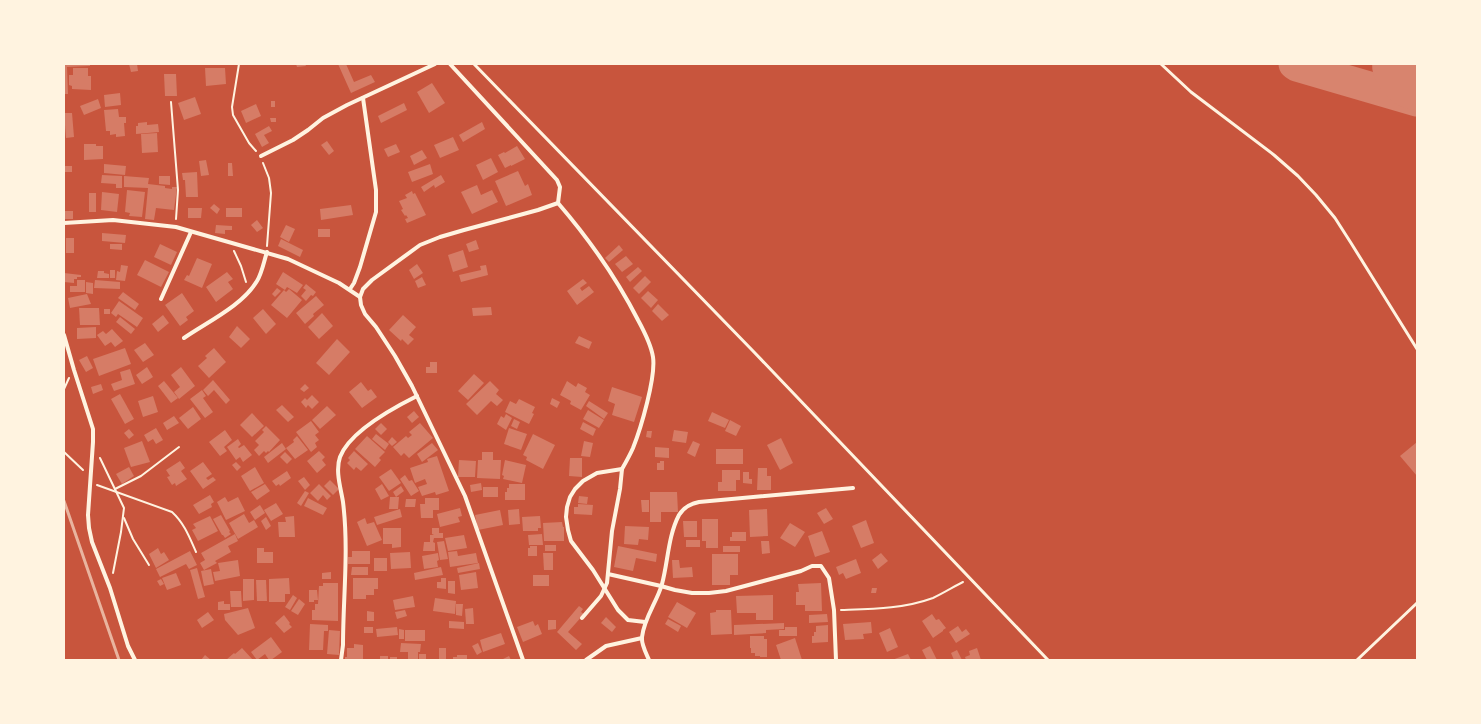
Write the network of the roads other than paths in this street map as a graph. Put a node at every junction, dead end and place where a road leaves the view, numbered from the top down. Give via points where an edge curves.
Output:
1 (435, 64) edge
2 (450, 64) edge
3 (474, 64) edge
4 (1161, 64) edge
5 (363, 98) junction
6 (261, 156) dead end
7 (558, 203) junction
8 (64, 223) edge
9 (191, 232) junction
10 (267, 252) junction
11 (350, 289) junction
12 (360, 297) junction
13 (161, 299) dead end
14 (64, 334) edge
15 (184, 338) dead end
16 (1417, 349) edge
17 (417, 396) junction
18 (622, 469) junction
19 (853, 488) dead end
20 (608, 574) junction
21 (661, 586) junction
22 (605, 589) junction
23 (1417, 603) edge
24 (1414, 606) junction
25 (1417, 609) edge
26 (582, 618) dead end
27 (646, 622) junction
28 (642, 638) junction
29 (135, 660) edge
30 (341, 660) edge
31 (523, 660) edge
32 (586, 660) edge
33 (649, 660) edge
34 (836, 660) edge
35 (1048, 660) edge
36 (1357, 660) edge

1 - 5 street
2 - 7 street via 557,180 560,187
3 - 35 lane
4 - 16 lane via 1191,92 1274,155 1316,195 1335,218
5 - 6 street via 323,118 293,140
5 - 11 street via 376,190 376,212 360,267
7 - 12 street via 458,231 420,246 372,280 363,289
7 - 18 street via 583,232 619,286 646,337 653,357 653,377 649,396 633,449
8 - 9 street via 113,220 176,227
9 - 10 street
9 - 13 street
10 - 11 street via 305,266
10 - 15 street via 257,281 248,292 237,303
11 - 12 street
12 - 17 street via 365,314 395,356
14 - 29 street via 93,429 88,515 92,542
17 - 30 street via 389,410 357,435 339,458 338,474 346,551
17 - 31 street via 471,512
18 - 20 street
18 - 22 street via 597,473 583,481 570,496 567,507 571,541
19 - 21 street via 699,502 686,506 679,515 673,531
20 - 21 street
20 - 22 street
21 - 27 street
21 - 34 street via 681,591 726,591 821,566 829,578 834,610
22 - 26 street
22 - 27 street via 618,610 628,620
23 - 24 lane
24 - 25 lane
24 - 36 lane
27 - 28 street
28 - 32 street via 606,646
28 - 33 street

